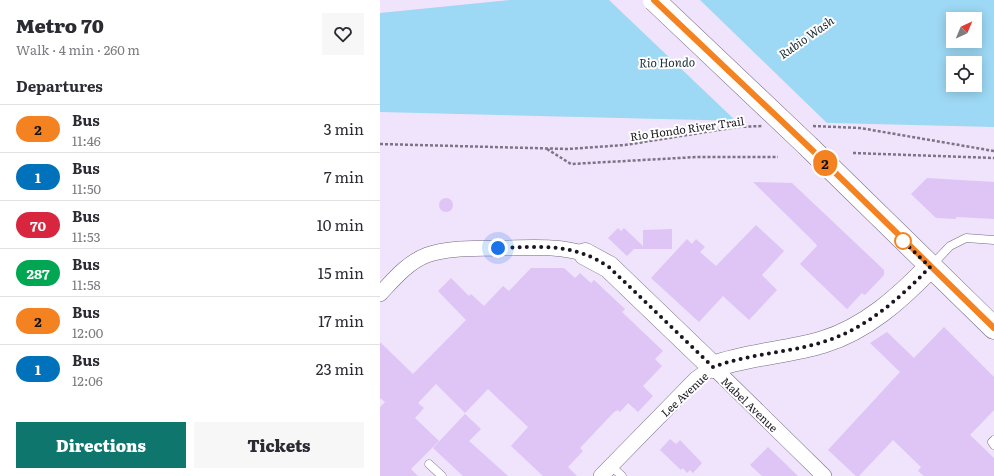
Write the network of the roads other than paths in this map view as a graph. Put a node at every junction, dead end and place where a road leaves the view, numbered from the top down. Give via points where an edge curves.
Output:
1 (654, 0) edge
2 (993, 241) edge
3 (585, 254) joint
4 (930, 267) junction
5 (380, 294) edge
6 (994, 328) edge
7 (713, 367) junction
8 (994, 440) edge
9 (994, 445) edge
10 (429, 464) dead end
11 (606, 471) edge
12 (442, 476) edge
13 (622, 476) edge
14 (824, 476) edge

1 - 4 main road, bridge via 810,148
2 - 4 lane via 966,238 950,246
3 - 5 street via 553,247 456,249 426,256 404,270
3 - 7 main road, Mabel Avenue via 609,267
4 - 6 main road
4 - 7 main road, Lee Avenue via 883,311 850,331 823,342 741,358
7 - 11 street, Lee Avenue via 696,379
7 - 14 street, Mabel Avenue
8 - 9 lane
10 - 12 lane
11 - 13 lane

